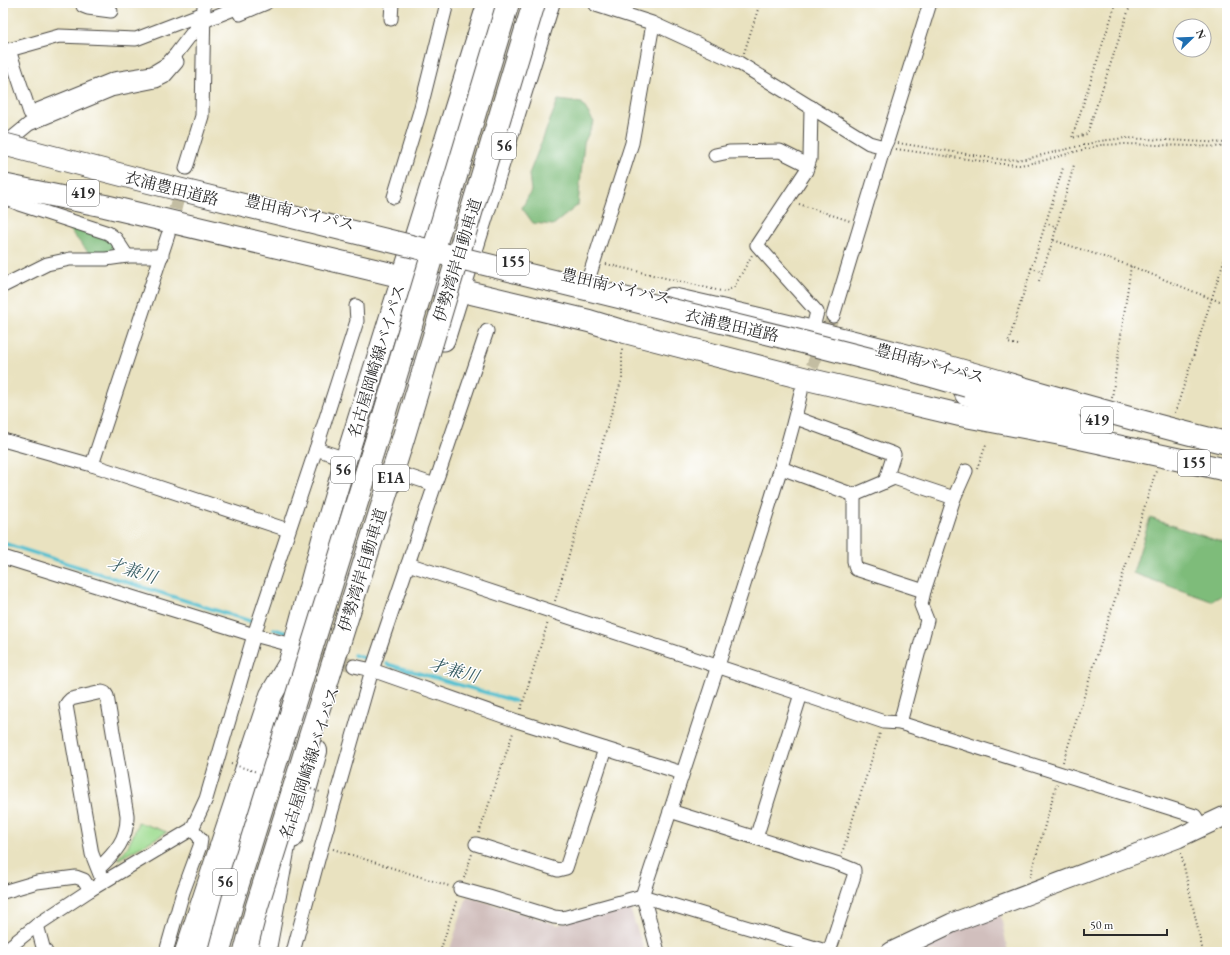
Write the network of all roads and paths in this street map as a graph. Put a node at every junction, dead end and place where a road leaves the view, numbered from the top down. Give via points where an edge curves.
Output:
1 (83, 3) edge
2 (249, 3) edge
3 (266, 3) edge
4 (392, 3) edge
5 (446, 3) edge
6 (488, 3) edge
7 (508, 3) edge
8 (534, 3) edge
9 (549, 3) edge
10 (760, 3) edge
11 (930, 3) edge
12 (1116, 3) edge
13 (1129, 3) edge
14 (594, 4) edge
15 (110, 11) dead end
16 (204, 17) edge
17 (391, 19) dead end
18 (653, 24) junction
19 (6, 51) edge
20 (740, 63) junction
21 (811, 107) junction
22 (5, 141) edge
23 (1227, 143) edge
24 (885, 144) junction
25 (1227, 147) edge
26 (715, 155) dead end
27 (109, 164) joint
28 (808, 165) junction
29 (1074, 165) dead end
30 (186, 168) tunnel mouth
31 (1063, 168) dead end
32 (3, 172) edge
33 (3, 185) edge
34 (3, 197) edge
35 (394, 197) dead end
36 (787, 200) junction
37 (1045, 223) junction
38 (860, 225) junction
39 (165, 227) junction
40 (1057, 227) junction
41 (415, 239) junction
42 (1053, 240) junction
43 (757, 245) junction
44 (1227, 251) edge
45 (472, 252) junction
46 (127, 256) junction
47 (162, 256) junction
48 (1131, 266) junction
49 (1031, 268) junction
50 (591, 271) junction
51 (1042, 271) junction
52 (403, 276) junction
53 (1039, 281) dead end
54 (3, 286) edge
55 (460, 290) junction
56 (1212, 299) junction
57 (1227, 303) edge
58 (356, 306) dead end
59 (833, 316) tunnel mouth
60 (487, 331) dead end
61 (812, 331) junction
62 (1018, 345) dead end
63 (966, 390) junction
64 (801, 392) tunnel mouth
65 (1110, 413) junction
66 (796, 418) junction
67 (1169, 429) junction
68 (3, 440) edge
69 (1227, 443) edge
70 (316, 449) junction
71 (1227, 449) edge
72 (1161, 455) junction
73 (346, 459) junction
74 (92, 465) junction
75 (781, 468) junction
76 (1221, 469) edge
77 (966, 471) dead end
78 (402, 474) junction
79 (885, 482) junction
80 (435, 485) junction
81 (854, 495) junction
82 (954, 498) junction
83 (288, 530) junction
84 (3, 556) edge
85 (408, 564) junction
86 (924, 590) junction
87 (254, 635) junction
88 (284, 643) dead end
89 (288, 666) joint
90 (719, 666) junction
91 (347, 668) junction
92 (372, 670) junction
93 (802, 694) junction
94 (884, 722) junction
95 (900, 723) junction
96 (605, 748) junction
97 (682, 773) junction
98 (1060, 773) junction
99 (240, 807) junction
100 (670, 811) junction
101 (1227, 815) edge
102 (1202, 827) junction
103 (192, 829) junction
104 (290, 832) junction
105 (756, 838) junction
106 (1178, 838) junction
107 (476, 844) dead end
108 (322, 845) junction
109 (839, 864) junction
110 (98, 869) junction
111 (103, 882) junction
112 (460, 889) junction
113 (90, 890) junction
114 (3, 892) edge
115 (642, 896) junction
116 (1024, 896) junction
117 (37, 926) junction
118 (3, 952) edge
119 (46, 952) edge
120 (166, 952) edge
121 (186, 952) edge
122 (195, 952) edge
123 (206, 952) edge
124 (219, 952) edge
125 (245, 952) edge
126 (253, 952) edge
127 (259, 952) edge
128 (265, 952) edge
129 (293, 952) edge
130 (440, 952) edge
131 (658, 952) edge
132 (829, 952) edge
133 (891, 952) edge
134 (1203, 952) edge

1 - 15 street via 83,6 88,8
2 - 16 street via 211,18
3 - 16 street
4 - 17 street
5 - 35 street via 420,111
6 - 41 main road, 名古屋岡崎線バイパス / 56
7 - 124 highway, 伊勢湾岸自動車道 / E1A, bridge
8 - 125 highway, 伊勢湾岸自動車道 / E1A, bridge
9 - 45 main road, 名古屋岡崎線バイパス / 56
10 - 20 path
11 - 24 street
12 - 13 path via 1072,138 1087,134
14 - 18 street
16 - 19 street via 136,39 59,36
16 - 19 street via 167,64 152,73 114,79 30,113
16 - 22 street via 171,71 164,77 148,83 111,90 29,124
16 - 30 street via 202,116
18 - 20 street
18 - 50 street via 632,143
20 - 21 street
21 - 24 street via 869,143
21 - 28 street
22 - 27 highway, 衣浦豊田道路 / 419
22 - 63 highway, 衣浦豊田道路 / 419, bridge via 145,182 893,365
23 - 24 path via 1125,138 1100,141 1044,156 1004,160
24 - 25 path via 1020,165 1100,146 1125,144
24 - 38 street
26 - 28 street via 729,152 780,151
27 - 41 highway, 豊田南バイパス / 155
28 - 36 street
29 - 40 path
31 - 37 path
32 - 39 highway, 衣浦豊田道路 / 419 via 100,197
33 - 39 highway, 155 via 105,206
34 - 46 street via 108,233 116,239
36 - 38 path
36 - 43 street
37 - 40 path
37 - 49 path
38 - 59 street
39 - 47 street
39 - 52 highway, 155
40 - 42 path
41 - 45 highway, 豊田南バイパス / 155
41 - 52 main road, 名古屋岡崎線バイパス / 56
42 - 48 path
42 - 51 path
43 - 50 path via 734,287 725,292
43 - 61 street via 817,312
44 - 56 path
45 - 50 highway, 豊田南バイパス / 155
45 - 55 main road, 名古屋岡崎線バイパス / 56
46 - 47 street
46 - 54 street via 70,259 47,264
47 - 74 street
48 - 56 path
48 - 65 path
49 - 51 path
49 - 62 path via 1008,343
50 - 61 highway, 豊田南バイパス / 155
51 - 53 path
52 - 55 highway, 155
52 - 73 main road, 名古屋岡崎線バイパス / 56
55 - 72 highway, 155 via 589,321 806,379 960,415
55 - 78 main road, 名古屋岡崎線バイパス / 56
56 - 57 path
56 - 67 path
58 - 70 street via 357,321
60 - 80 street
61 - 65 highway, 豊田南バイパス / 155
63 - 71 highway, 衣浦豊田道路 / 419 via 1195,444
63 - 76 highway, 衣浦豊田道路 / 419 via 1146,443
64 - 66 street
65 - 67 highway, 豊田南バイパス / 155
66 - 75 street
66 - 79 street via 894,454
67 - 69 highway, 豊田南バイパス / 155
68 - 74 street
70 - 73 street
70 - 83 street
72 - 76 highway, 155
72 - 98 path
73 - 89 main road, 名古屋岡崎線バイパス / 56
74 - 83 street
75 - 81 street
75 - 90 street
77 - 82 street
78 - 80 street
78 - 91 main road, 名古屋岡崎線バイパス / 56
79 - 81 street
79 - 82 street via 894,478
80 - 85 street
81 - 86 street via 856,569
82 - 86 street
83 - 87 street
84 - 87 street
85 - 90 street
85 - 92 street
86 - 95 street via 921,604 927,620
87 - 88 street
87 - 103 street via 206,799
89 - 99 highway via 271,695
90 - 93 street
90 - 97 street
91 - 92 street
91 - 104 highway
92 - 96 street via 517,721
92 - 108 street
93 - 94 street
93 - 105 street
94 - 95 street
94 - 109 path
95 - 98 street
96 - 97 street
96 - 107 street via 566,868 558,870
97 - 100 street
98 - 102 street via 1195,816
98 - 116 path
99 - 121 highway
99 - 122 main road
99 - 123 main road, 56
100 - 105 street
100 - 115 street
101 - 102 street
102 - 106 street
103 - 111 street
103 - 120 street via 201,839 200,846 183,892
104 - 126 main road, 名古屋岡崎線バイパス
104 - 127 highway
104 - 128 main road
105 - 109 street
106 - 116 street
106 - 134 path
108 - 112 path
108 - 129 street
109 - 132 street via 854,870 854,876
110 - 110 street via 92,854 66,705 71,699 102,692 107,696 128,822 120,845
110 - 111 street
111 - 113 street
112 - 115 street via 563,918
112 - 130 path
113 - 114 street via 84,880 76,878 37,882
113 - 117 street
115 - 131 street
115 - 132 street
116 - 133 street via 952,923
117 - 118 street
117 - 119 street

